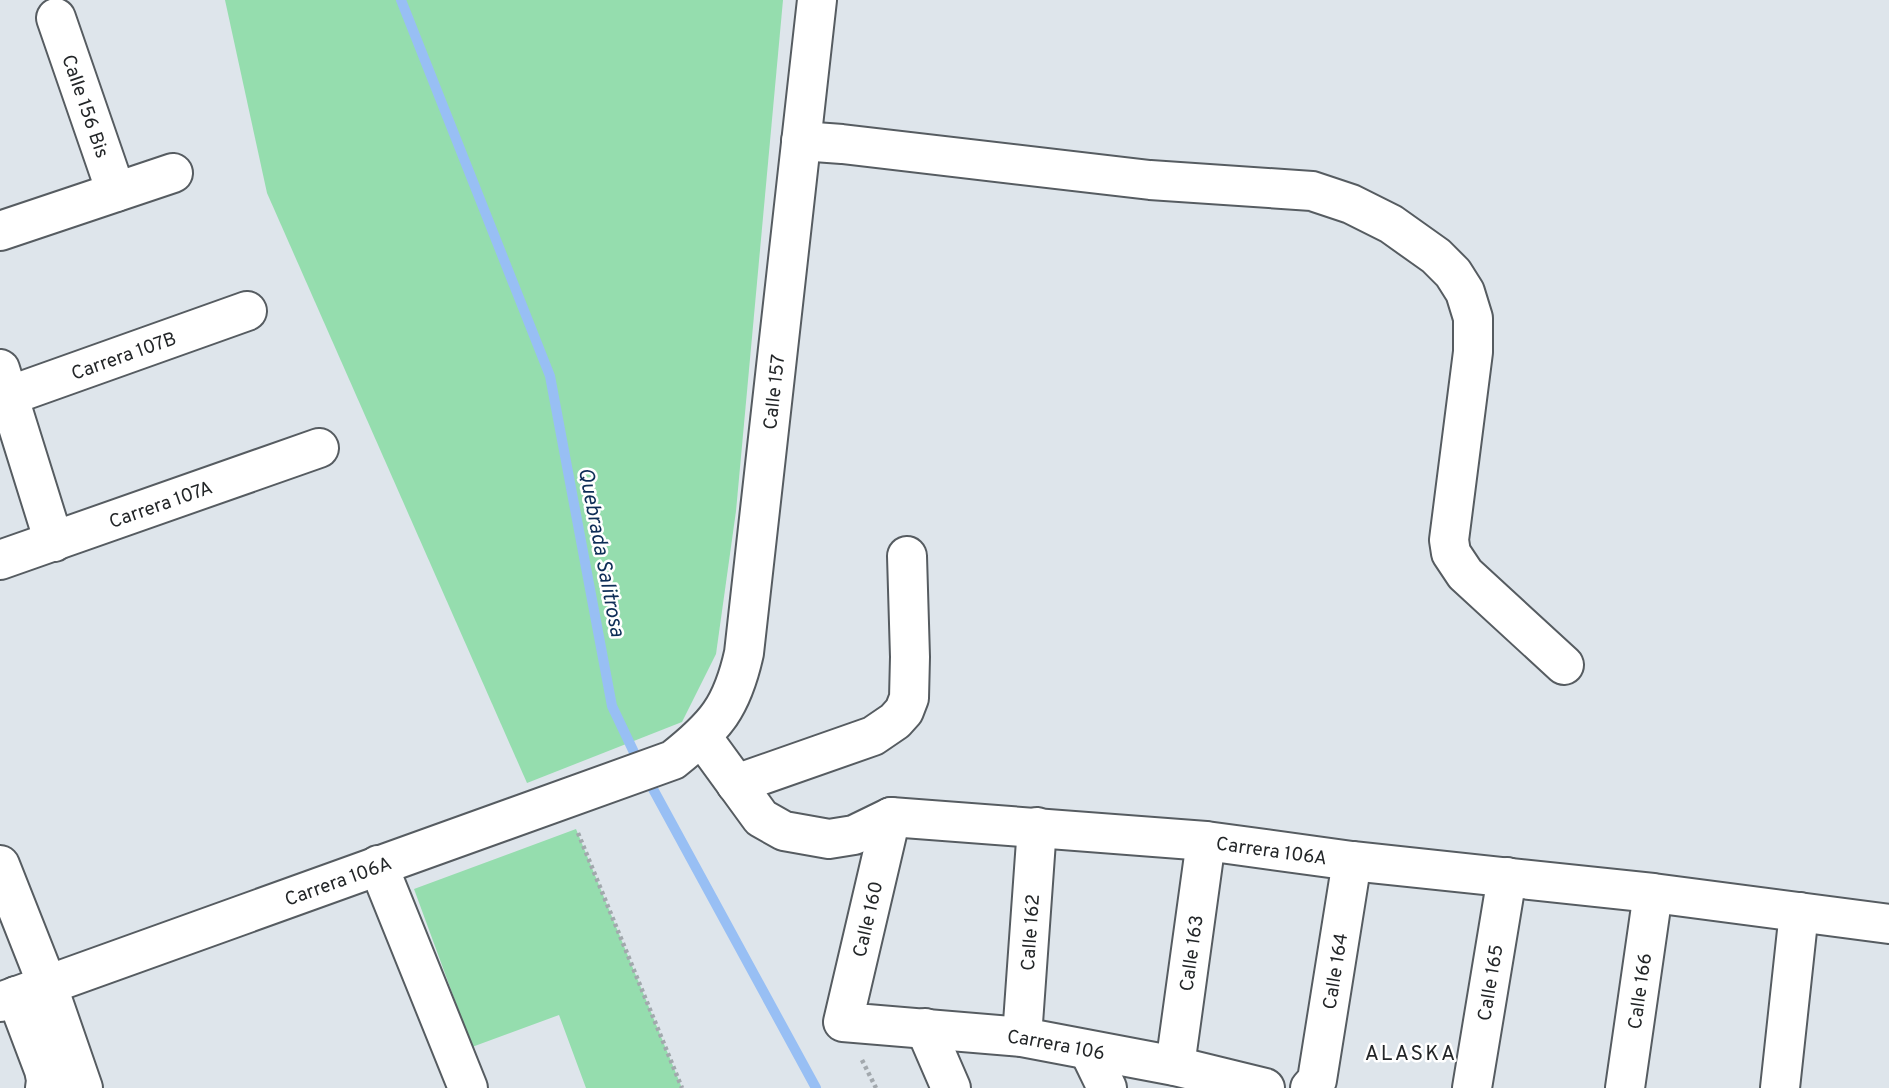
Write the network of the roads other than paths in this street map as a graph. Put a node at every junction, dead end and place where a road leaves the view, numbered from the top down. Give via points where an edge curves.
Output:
1 (817, 0) edge
2 (56, 18) dead end
3 (801, 141) junction
4 (173, 173) dead end
5 (116, 192) junction
6 (0, 231) edge
7 (247, 311) dead end
8 (2, 388) edge
9 (319, 448) dead end
10 (54, 542) junction
11 (907, 556) dead end
12 (0, 560) edge
13 (1564, 665) dead end
14 (687, 749) junction
15 (736, 784) junction
16 (891, 817) junction
17 (1037, 827) junction
18 (1206, 841) junction
19 (1352, 861) junction
20 (0, 865) edge
21 (378, 865) junction
22 (1507, 877) junction
23 (1653, 893) junction
24 (1799, 912) junction
25 (1889, 924) edge
26 (21, 994) edge
27 (843, 1022) joint
28 (925, 1028) junction
29 (1022, 1037) junction
30 (1089, 1051) junction
31 (1175, 1066) junction
32 (1314, 1084) edge
33 (45, 1088) edge
34 (83, 1088) edge
35 (468, 1088) edge
36 (951, 1088) edge
37 (1107, 1088) edge
38 (1265, 1088) edge
39 (1472, 1088) edge
40 (1625, 1088) edge
41 (1780, 1088) edge

1 - 3 street, Calle 157
2 - 5 street, Calle 156 Bis
3 - 13 street via 1150,180 1312,191 1391,224 1452,273 1465,292 1473,318 1451,553 1465,574
3 - 14 street, Calle 157 via 744,653 726,709
4 - 5 street
5 - 6 street
7 - 8 street, Carrera 107B
8 - 10 street
9 - 10 street, Carrera 107A
10 - 12 street, Carrera 107A
11 - 15 street via 910,657 909,698 904,711 873,736
14 - 15 street, Carrera 106A
14 - 21 street, Carrera 106A
15 - 16 street, Carrera 106A via 761,818 784,831 829,839 853,835
16 - 17 street, Carrera 106A
16 - 27 street, Calle 160
17 - 18 street, Carrera 106A
17 - 29 street, Calle 162
18 - 19 street, Carrera 106A
18 - 31 street, Calle 163
19 - 22 street, Carrera 106A
19 - 32 street, Calle 164
20 - 26 street
21 - 26 street, Carrera 106A
21 - 35 street
22 - 23 street, Carrera 106A
22 - 39 street, Calle 165
23 - 24 street, Carrera 106A
23 - 40 street, Calle 166
24 - 25 street, Carrera 106A
24 - 41 street
26 - 33 street
26 - 34 street
27 - 28 street, Carrera 106
28 - 29 street, Carrera 106
28 - 36 street
29 - 30 street, Carrera 106
30 - 31 street, Carrera 106
30 - 37 street
31 - 38 street, Carrera 106

